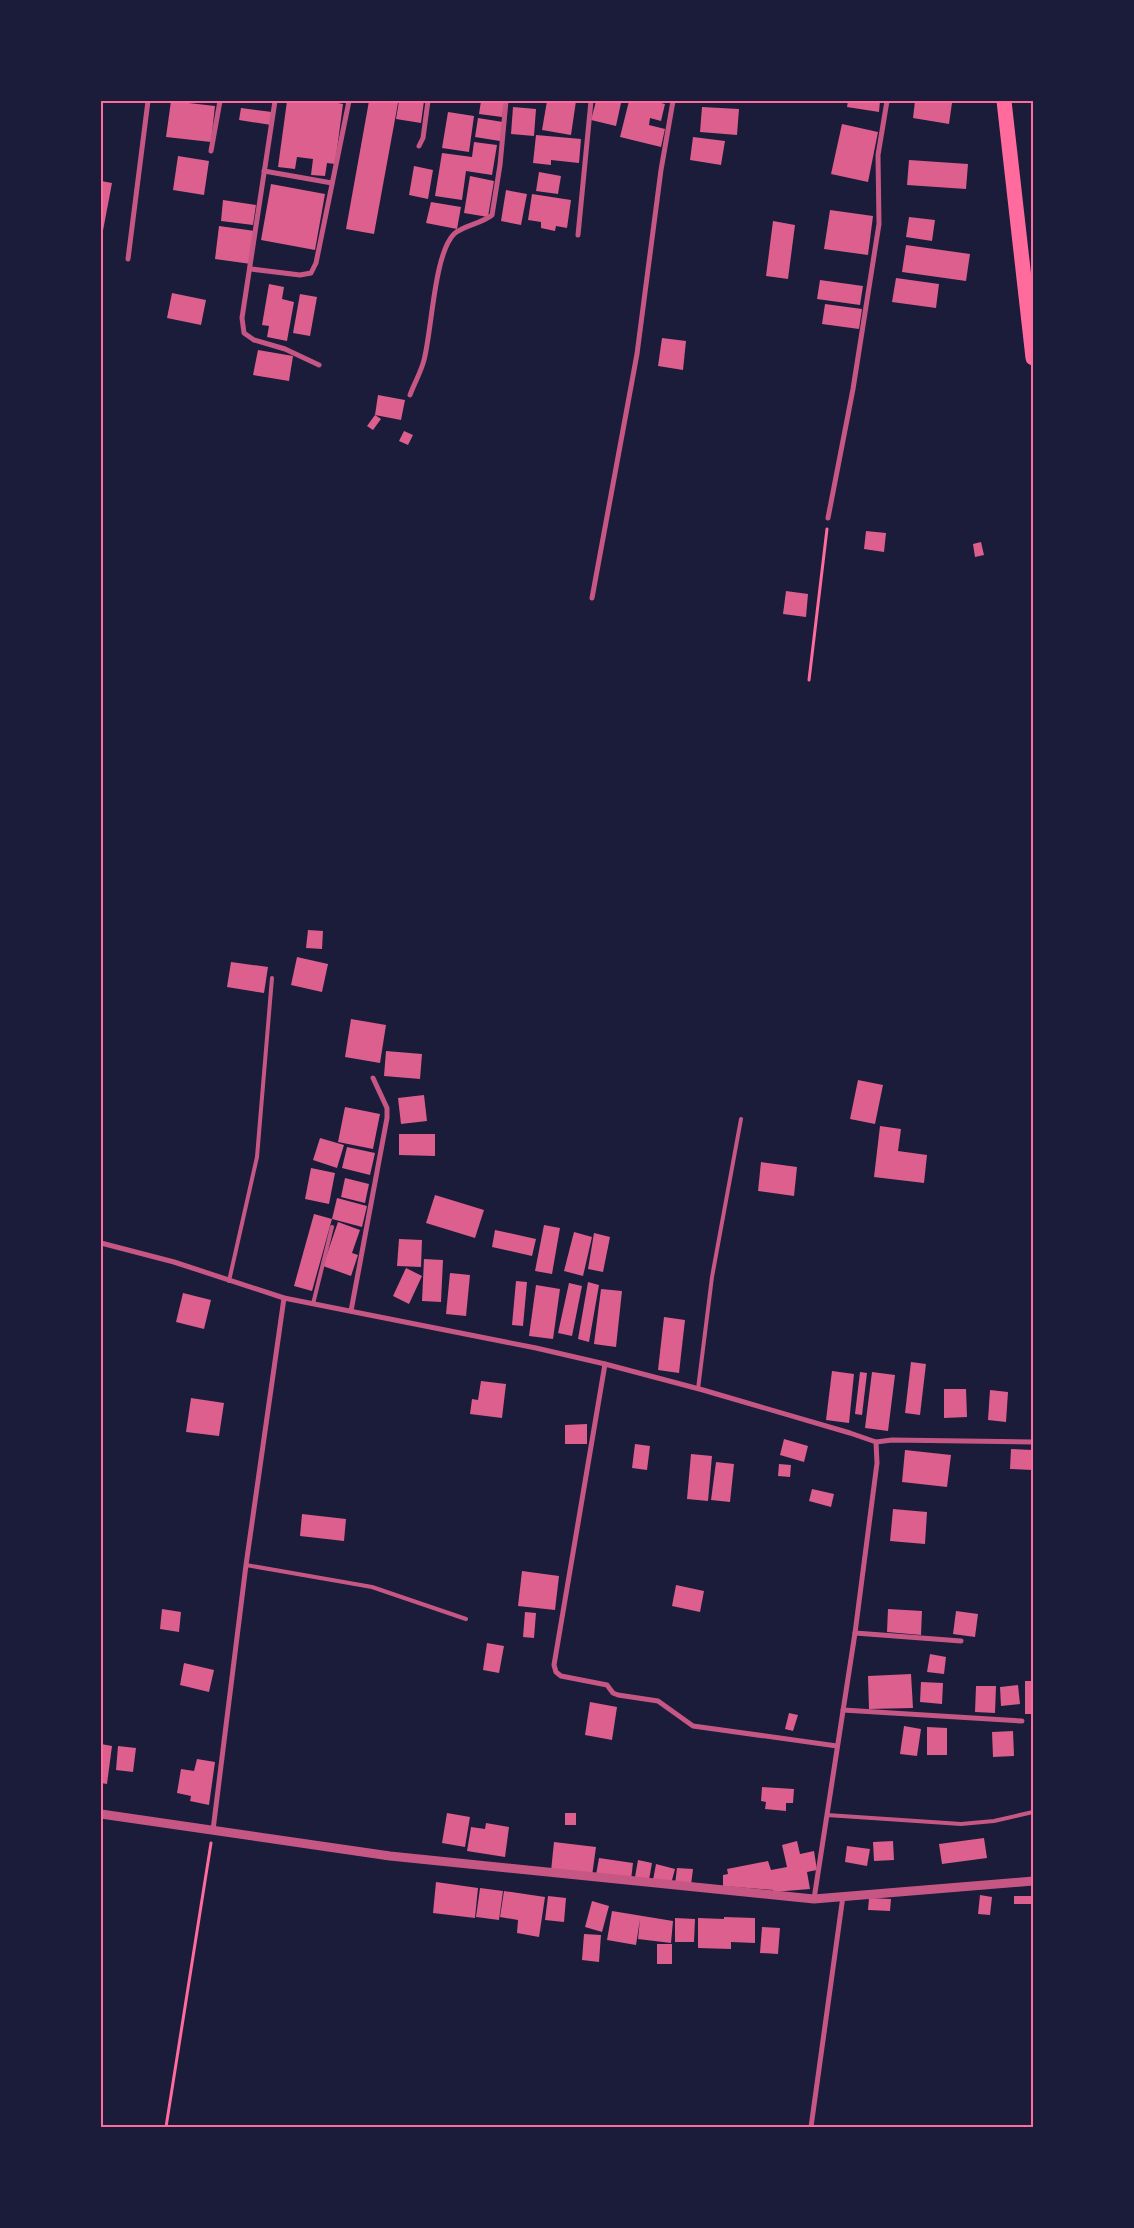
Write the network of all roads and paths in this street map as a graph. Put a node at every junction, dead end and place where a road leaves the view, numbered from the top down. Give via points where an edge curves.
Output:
1 (148, 101) edge
2 (220, 101) edge
3 (275, 101) edge
4 (349, 101) edge
5 (428, 101) edge
6 (506, 101) edge
7 (591, 101) edge
8 (673, 101) edge
9 (887, 101) edge
10 (1004, 101) edge
11 (419, 146) dead end
12 (211, 151) dead end
13 (264, 171) junction
14 (332, 183) junction
15 (578, 235) dead end
16 (128, 259) dead end
17 (251, 269) junction
18 (1033, 358) edge
19 (319, 365) dead end
20 (410, 395) dead end
21 (828, 518) joint
22 (592, 598) dead end
23 (809, 680) dead end
24 (272, 978) dead end
25 (373, 1078) dead end
26 (741, 1119) dead end
27 (332, 1227) dead end
28 (101, 1243) edge
29 (229, 1280) junction
30 (284, 1298) junction
31 (313, 1304) junction
32 (351, 1312) junction
33 (605, 1364) junction
34 (698, 1389) junction
35 (876, 1442) junction
36 (1033, 1442) edge
37 (246, 1565) junction
38 (466, 1620) dead end
39 (855, 1632) junction
40 (961, 1642) dead end
41 (843, 1710) junction
42 (1022, 1721) dead end
43 (837, 1746) junction
44 (1033, 1812) edge
45 (101, 1814) edge
46 (827, 1815) junction
47 (213, 1830) junction
48 (1033, 1881) edge
49 (843, 1896) junction
50 (814, 1899) junction
51 (166, 2127) edge
52 (811, 2127) edge

1 - 16 street
2 - 12 street
3 - 13 street
4 - 14 street
5 - 11 street
6 - 20 street via 492,215 484,222 455,233 446,246 424,360
7 - 15 street
8 - 22 street via 637,354
9 - 21 street via 878,155 879,224 853,389
10 - 18 highway
13 - 14 street
13 - 17 street
14 - 17 street via 316,263 311,273 300,276
17 - 19 street via 242,318 244,333 254,340
21 - 23 path
24 - 29 lane via 256,1157
25 - 32 street via 387,1108 387,1118
26 - 34 lane via 712,1277
27 - 31 lane
28 - 29 street
29 - 30 street
30 - 31 street
30 - 37 street
31 - 32 street
32 - 33 street
33 - 34 street
33 - 43 street via 554,1665 556,1672 561,1676 607,1685 618,1695 658,1701 693,1726
34 - 35 street
35 - 36 street
35 - 39 street via 877,1463
37 - 38 lane via 372,1587
37 - 47 street
39 - 40 street
39 - 41 street
41 - 42 street
41 - 43 street
43 - 46 street
44 - 46 lane via 961,1824
45 - 47 street
46 - 50 street
47 - 50 street via 390,1856
47 - 51 path
48 - 49 street
49 - 50 street
49 - 52 street

